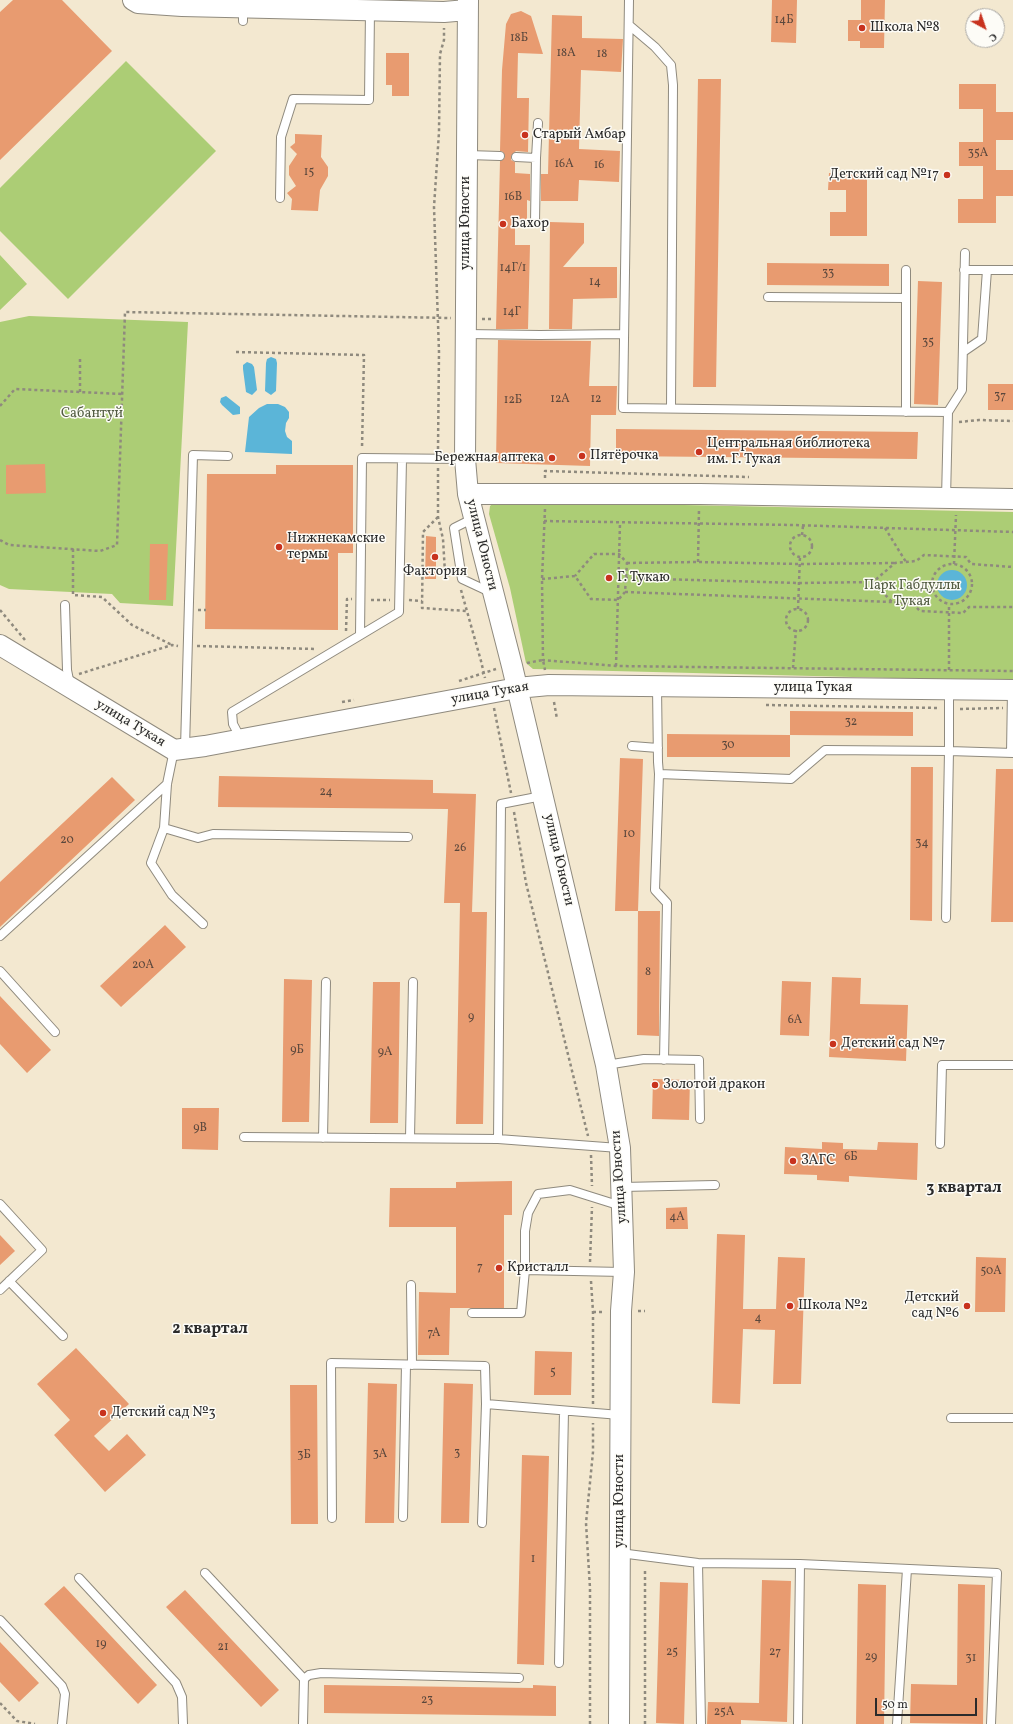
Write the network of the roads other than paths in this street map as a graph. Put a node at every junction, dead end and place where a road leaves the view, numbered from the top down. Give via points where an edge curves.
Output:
1 (133, 0) edge
2 (629, 0) edge
3 (192, 3) edge
4 (467, 5) edge
5 (370, 10) junction
6 (629, 25) junction
7 (538, 122) dead end
8 (467, 155) junction
9 (500, 156) dead end
10 (516, 157) dead end
11 (536, 158) junction
12 (280, 198) dead end
13 (535, 222) dead end
14 (965, 253) dead end
15 (906, 270) dead end
16 (964, 270) junction
17 (987, 270) junction
18 (1013, 270) edge
19 (768, 297) dead end
20 (906, 298) junction
21 (466, 326) junction
22 (624, 334) junction
23 (962, 352) junction
24 (672, 408) junction
25 (906, 412) junction
26 (948, 412) junction
27 (228, 456) dead end
28 (402, 459) junction
29 (465, 459) junction
30 (468, 494) junction
31 (952, 499) junction
32 (1013, 499) edge
33 (474, 518) junction
34 (493, 594) junction
35 (66, 605) dead end
36 (360, 636) junction
37 (0, 645) edge
38 (69, 678) junction
39 (949, 680) junction
40 (657, 687) junction
41 (517, 688) junction
42 (1012, 696) edge
43 (241, 740) junction
44 (632, 746) dead end
45 (658, 748) junction
46 (180, 749) junction
47 (948, 751) junction
48 (1012, 753) edge
49 (660, 774) junction
50 (166, 784) junction
51 (542, 796) junction
52 (164, 828) junction
53 (408, 837) dead end
54 (946, 918) dead end
55 (203, 924) dead end
56 (0, 936) edge
57 (0, 971) edge
58 (326, 982) dead end
59 (413, 982) dead end
60 (55, 1032) dead end
61 (664, 1060) junction
62 (606, 1065) junction
63 (1013, 1065) edge
64 (700, 1118) dead end
65 (244, 1137) dead end
66 (323, 1138) junction
67 (410, 1138) junction
68 (498, 1139) junction
69 (940, 1144) dead end
70 (620, 1148) junction
71 (715, 1185) dead end
72 (622, 1187) junction
73 (0, 1204) edge
74 (622, 1206) junction
75 (525, 1270) junction
76 (624, 1272) junction
77 (9, 1281) junction
78 (411, 1285) dead end
79 (0, 1290) edge
80 (472, 1313) dead end
81 (63, 1336) dead end
82 (409, 1365) junction
83 (486, 1404) junction
84 (564, 1411) junction
85 (620, 1415) junction
86 (951, 1418) dead end
87 (1013, 1418) edge
88 (403, 1517) dead end
89 (332, 1518) dead end
90 (482, 1523) dead end
91 (619, 1553) junction
92 (698, 1563) junction
93 (800, 1564) junction
94 (907, 1569) junction
95 (205, 1573) dead end
96 (79, 1578) dead end
97 (0, 1620) edge
98 (559, 1663) dead end
99 (519, 1678) dead end
100 (304, 1679) junction
101 (62, 1724) edge
102 (183, 1724) edge
103 (303, 1724) edge
104 (619, 1724) edge
105 (701, 1724) edge
106 (798, 1724) edge
107 (897, 1724) edge
108 (991, 1724) edge

1 - 3 street via 153,5
2 - 6 lane
3 - 5 street via 243,14
4 - 5 street via 444,12
4 - 8 street, улица Юности
5 - 12 lane via 369,100 292,99 280,137
6 - 22 lane
6 - 24 lane via 671,65
7 - 11 lane
8 - 9 lane
8 - 21 street, улица Юности
10 - 11 lane
11 - 13 lane
14 - 16 lane
15 - 20 lane
16 - 17 lane
16 - 23 lane
17 - 18 lane
17 - 23 lane via 982,339
19 - 20 lane
20 - 25 lane
21 - 22 lane
21 - 29 street, улица Юности
22 - 24 lane via 623,408
23 - 26 lane via 962,390
24 - 25 lane
25 - 26 lane
26 - 31 lane
27 - 46 lane via 193,455 188,646
28 - 29 lane
28 - 36 lane via 399,612
28 - 36 lane via 362,458
29 - 30 street, улица Юности
30 - 31 street via 546,494 700,485
30 - 33 street, улица Юности
31 - 32 street
33 - 34 street, улица Юности
33 - 34 lane via 454,528 462,579
34 - 41 street, улица Юности
35 - 38 lane
36 - 43 lane via 232,712 233,724
37 - 38 street, улица Тукая
38 - 46 street, улица Тукая
39 - 40 street, улица Тукая
39 - 42 street, улица Тукая
39 - 47 lane
40 - 41 street, улица Тукая via 549,685
40 - 45 lane
41 - 43 street, улица Тукая
41 - 51 street, улица Юности
42 - 48 lane
43 - 46 street, улица Тукая
44 - 45 lane
45 - 49 lane
46 - 50 lane
47 - 48 lane
47 - 49 lane via 825,750 791,780
47 - 54 lane
49 - 61 lane via 655,890 668,903
50 - 52 lane
50 - 56 lane
51 - 62 street, улица Юности
51 - 68 lane via 501,804
52 - 53 lane via 198,838 213,834
52 - 55 lane via 151,863 172,894
57 - 60 lane
58 - 66 lane
59 - 67 lane
61 - 62 lane via 644,1059
61 - 64 lane via 699,1060
62 - 70 street, улица Юности
63 - 69 lane via 942,1065
65 - 66 lane
66 - 67 lane
67 - 68 lane
68 - 70 lane
70 - 72 street, улица Юности
71 - 72 lane
72 - 74 street, улица Юности
73 - 77 lane via 42,1250
74 - 75 lane via 570,1190 538,1194 528,1213 525,1231
74 - 76 street, улица Юности
75 - 76 lane
75 - 80 lane via 521,1313
76 - 85 street, улица Юности
77 - 79 lane
77 - 81 lane
78 - 82 lane
82 - 83 lane via 485,1366
82 - 88 lane
82 - 89 lane via 331,1363
83 - 84 lane
83 - 90 lane
84 - 85 lane
84 - 98 lane
85 - 91 street, улица Юности
86 - 87 lane
91 - 92 lane
91 - 104 street, улица Юности
92 - 93 lane
92 - 105 lane
93 - 94 lane
93 - 106 lane
94 - 107 lane
94 - 108 lane via 997,1572
95 - 100 lane
96 - 102 lane via 176,1683 182,1697
97 - 101 lane via 62,1686 65,1694
99 - 100 lane via 321,1673 309,1675
100 - 103 lane

